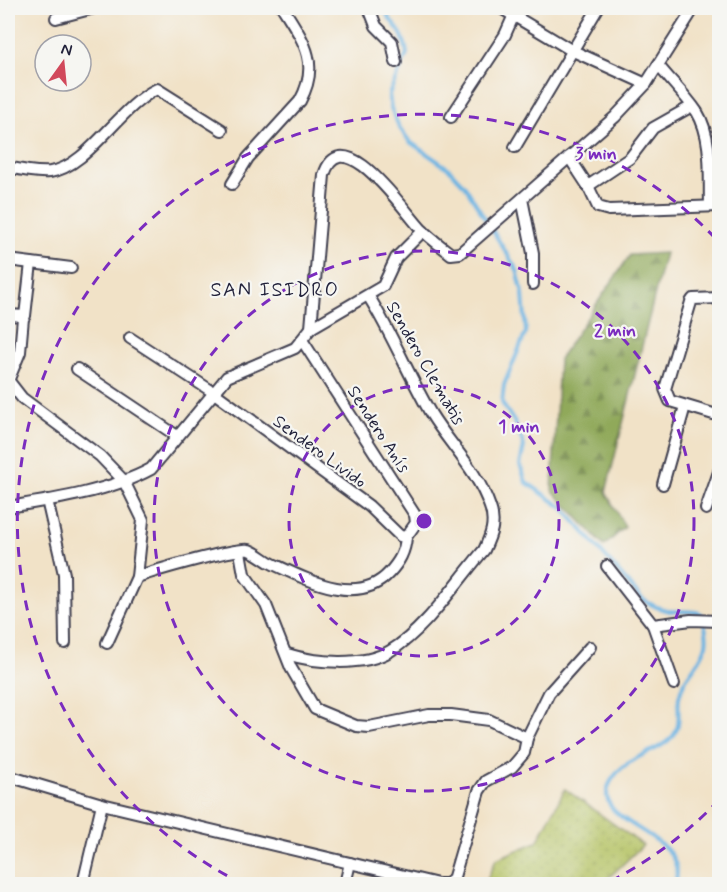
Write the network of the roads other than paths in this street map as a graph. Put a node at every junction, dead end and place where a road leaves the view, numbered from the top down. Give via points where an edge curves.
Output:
1 (94, 8) edge
2 (283, 8) edge
3 (369, 8) edge
4 (501, 8) edge
5 (598, 8) edge
6 (694, 8) edge
7 (515, 10) edge
8 (56, 18) dead end
9 (571, 50) junction
10 (396, 62) dead end
11 (658, 65) junction
12 (646, 84) junction
13 (692, 106) junction
14 (452, 117) dead end
15 (222, 130) dead end
16 (515, 147) dead end
17 (570, 156) junction
18 (8, 167) edge
19 (232, 183) dead end
20 (588, 186) junction
21 (522, 199) junction
22 (715, 206) edge
23 (423, 231) junction
24 (8, 260) edge
25 (31, 263) junction
26 (71, 268) dead end
27 (533, 284) dead end
28 (369, 297) junction
29 (720, 298) edge
30 (8, 315) edge
31 (23, 318) junction
32 (311, 328) junction
33 (130, 339) dead end
34 (302, 340) junction
35 (77, 369) dead end
36 (8, 380) edge
37 (213, 392) junction
38 (685, 406) junction
39 (720, 416) edge
40 (177, 436) junction
41 (720, 469) edge
42 (124, 481) junction
43 (663, 484) dead end
44 (46, 500) junction
45 (8, 507) edge
46 (706, 509) dead end
47 (406, 537) junction
48 (240, 552) junction
49 (607, 566) dead end
50 (137, 576) junction
51 (720, 621) edge
52 (653, 625) junction
53 (65, 643) dead end
54 (107, 643) dead end
55 (590, 647) dead end
56 (287, 654) junction
57 (674, 684) dead end
58 (528, 738) junction
59 (8, 776) edge
60 (102, 804) junction
61 (350, 863) junction
62 (83, 885) edge
63 (345, 885) edge

1 - 8 street
2 - 19 street via 306,43 306,90 248,158
3 - 10 street via 376,26 392,42
4 - 7 street
5 - 9 street
6 - 11 street
7 - 9 street
7 - 14 street via 505,35
9 - 12 street
9 - 16 street
11 - 12 street
11 - 13 street
12 - 17 street
13 - 20 street via 653,128 630,158
13 - 22 street via 702,122 708,147
15 - 18 street via 157,89 71,164 51,172
17 - 20 street
17 - 21 street
20 - 22 street via 598,207 609,210
21 - 23 street via 455,254
21 - 27 street via 533,253
23 - 28 street via 396,258 383,286
23 - 32 street via 369,168 347,157 327,164
24 - 25 street
25 - 26 street
25 - 31 street
28 - 32 street
28 - 56 street, Sendero Clematis via 432,416 482,489 494,523 483,550 414,632 391,651 380,656 312,662
29 - 38 street via 691,302 666,389 670,401
30 - 31 street
31 - 36 street via 20,352
32 - 34 street
33 - 37 street, Sendero Livido
34 - 37 street via 295,348 227,377
34 - 47 street, Sendero Anís via 415,515 416,524
35 - 40 street
36 - 42 street via 22,398 100,456
37 - 40 street
37 - 47 street, Sendero Livido
38 - 39 street
38 - 43 street
40 - 42 street via 151,469
41 - 46 street
42 - 44 street
42 - 50 street via 143,520
44 - 45 street
44 - 53 street via 64,574
47 - 48 street via 404,554 395,566 380,582 361,588 341,589 300,578 249,550
48 - 50 street
48 - 56 street via 244,574 266,605
49 - 52 street
50 - 54 street
51 - 52 street
52 - 57 street
55 - 58 street via 549,693
56 - 58 street via 315,709 356,726 451,715 489,720
58 - 61 street via 524,753 512,767 486,781 479,790 453,880 438,884
59 - 60 street
60 - 61 street
60 - 62 street
61 - 63 street

